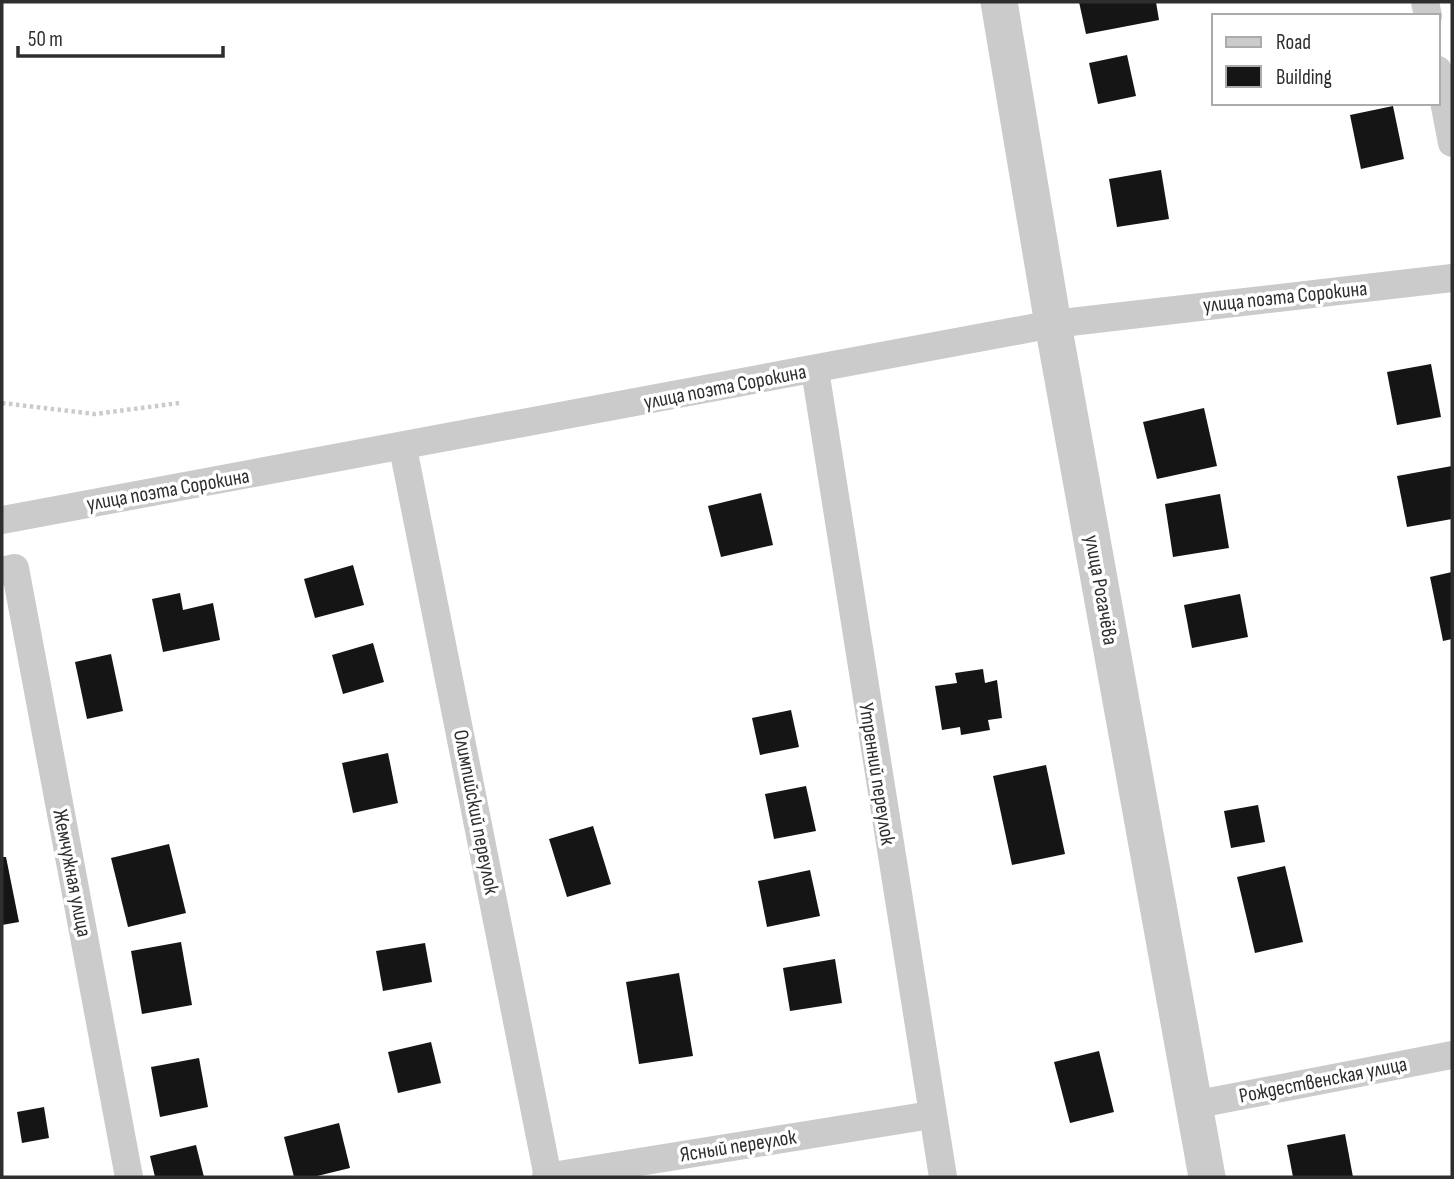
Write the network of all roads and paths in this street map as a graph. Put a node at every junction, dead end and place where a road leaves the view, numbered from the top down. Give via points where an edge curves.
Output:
1 (999, 2) edge
2 (1440, 80) edge
3 (1452, 143) edge
4 (1452, 278) edge
5 (1053, 324) junction
6 (815, 370) junction
7 (2, 403) edge
8 (179, 404) dead end
9 (403, 448) junction
10 (2, 520) edge
11 (8, 570) edge
12 (1452, 1055) edge
13 (1193, 1105) junction
14 (931, 1115) junction
15 (129, 1177) edge
16 (547, 1177) edge
17 (943, 1177) edge
18 (1207, 1177) edge

1 - 5 street, улица Рогачёва
2 - 3 street
4 - 5 street, улица поэта Сорокина
5 - 6 street, улица поэта Сорокина
5 - 13 street, улица Рогачёва
6 - 9 street, улица поэта Сорокина
6 - 14 street, Утренний переулок
7 - 8 path via 96,414
9 - 10 street, улица поэта Сорокина
9 - 16 street, Олимпийский переулок
11 - 15 street, Жемчужная улица
12 - 13 street, Рождественская улица
13 - 18 street, улица Рогачёва
14 - 16 street, Ясный переулок
14 - 17 street, Утренний переулок

